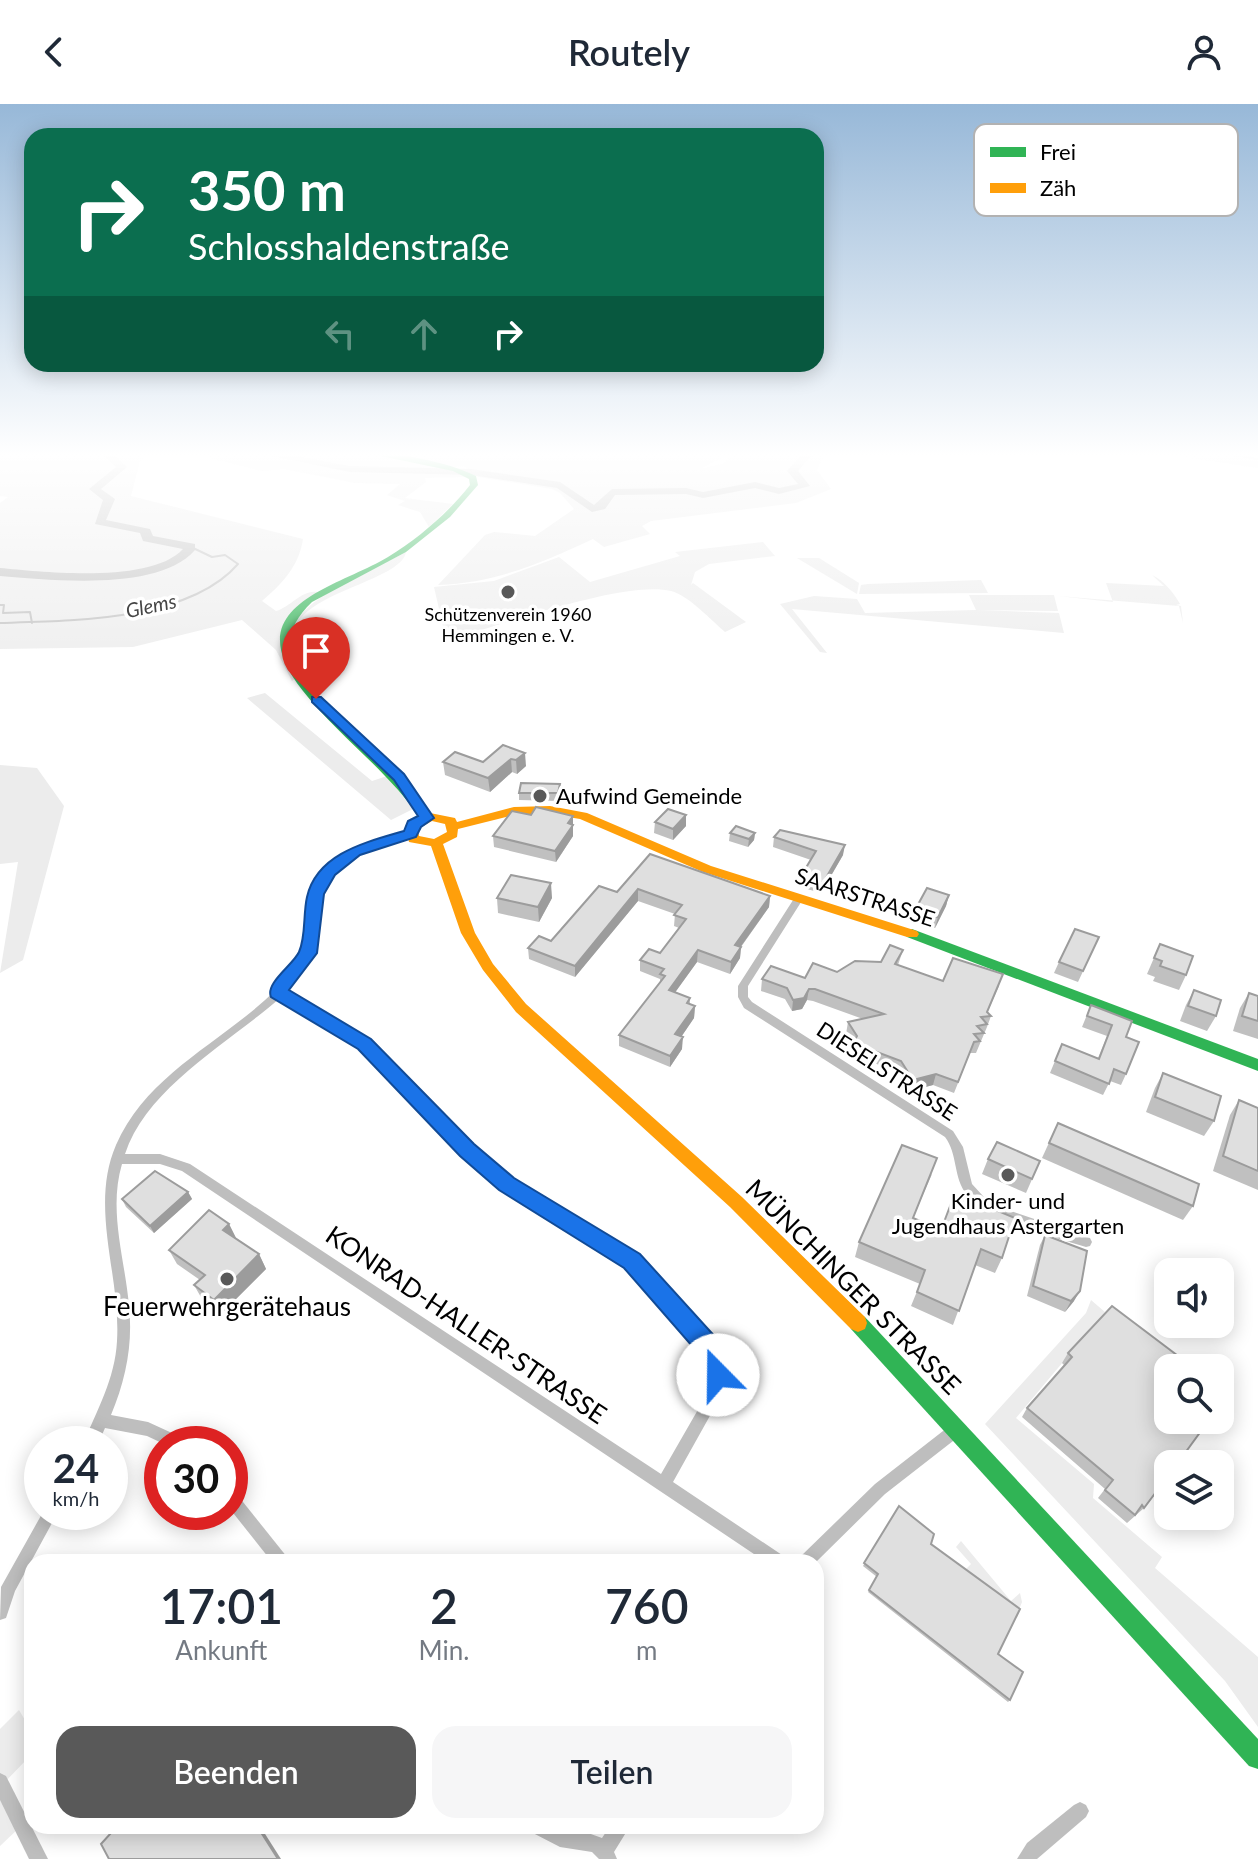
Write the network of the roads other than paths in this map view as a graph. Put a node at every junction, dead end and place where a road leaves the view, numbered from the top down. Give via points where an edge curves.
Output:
1 (418, 535) edge
2 (426, 818) junction
3 (454, 826) junction
4 (410, 834) junction
5 (436, 843) junction
6 (798, 899) junction
7 (278, 992) junction
8 (1258, 1065) edge
9 (116, 1159) junction
10 (1086, 1242) dead end
11 (102, 1420) junction
12 (99, 1426) edge
13 (144, 1428) edge
14 (957, 1429) junction
15 (664, 1483) junction
16 (248, 1520) edge
17 (41, 1530) edge
18 (27, 1554) edge
19 (276, 1554) edge
20 (768, 1554) edge
21 (813, 1554) edge
22 (24, 1560) edge
23 (0, 1612) edge
24 (1258, 1757) edge
25 (0, 1782) edge
26 (1080, 1811) dead end
27 (24, 1829) edge
28 (26, 1834) edge
29 (552, 1834) edge
30 (617, 1834) edge
31 (607, 1854) edge
32 (39, 1859) edge
33 (1026, 1859) edge

1 - 2 street via 403,552 303,607 285,637 292,664 309,691 399,777
2 - 3 street via 442,817
2 - 4 street via 414,824
3 - 5 street via 451,836
3 - 6 street, SAARSTRASSE via 514,811 573,813 707,869
4 - 5 street via 419,842
4 - 7 street via 355,852 328,872 316,894 308,953
5 - 14 street, MÜNCHINGER STRASSE via 468,933 521,1008 775,1240
6 - 8 street, SAARSTRASSE via 927,939
6 - 10 street, DIESELSTRASSE via 743,986 748,1005 949,1134 966,1183 982,1202
7 - 9 street via 156,1094
7 - 15 street via 364,1044 486,1167 632,1261 714,1356 714,1396
9 - 11 street via 108,1217 125,1332 114,1390
9 - 15 street, KONRAD-HALLER-STRASSE via 160,1159 186,1167
11 - 12 street
11 - 13 street
14 - 21 street via 880,1489
14 - 24 street, MÜNCHINGER STRASSE
15 - 20 street, KONRAD-HALLER-STRASSE
16 - 19 street
17 - 18 street
22 - 23 street
25 - 27 street
26 - 33 street
28 - 32 street
29 - 31 street via 584,1840
30 - 31 street

